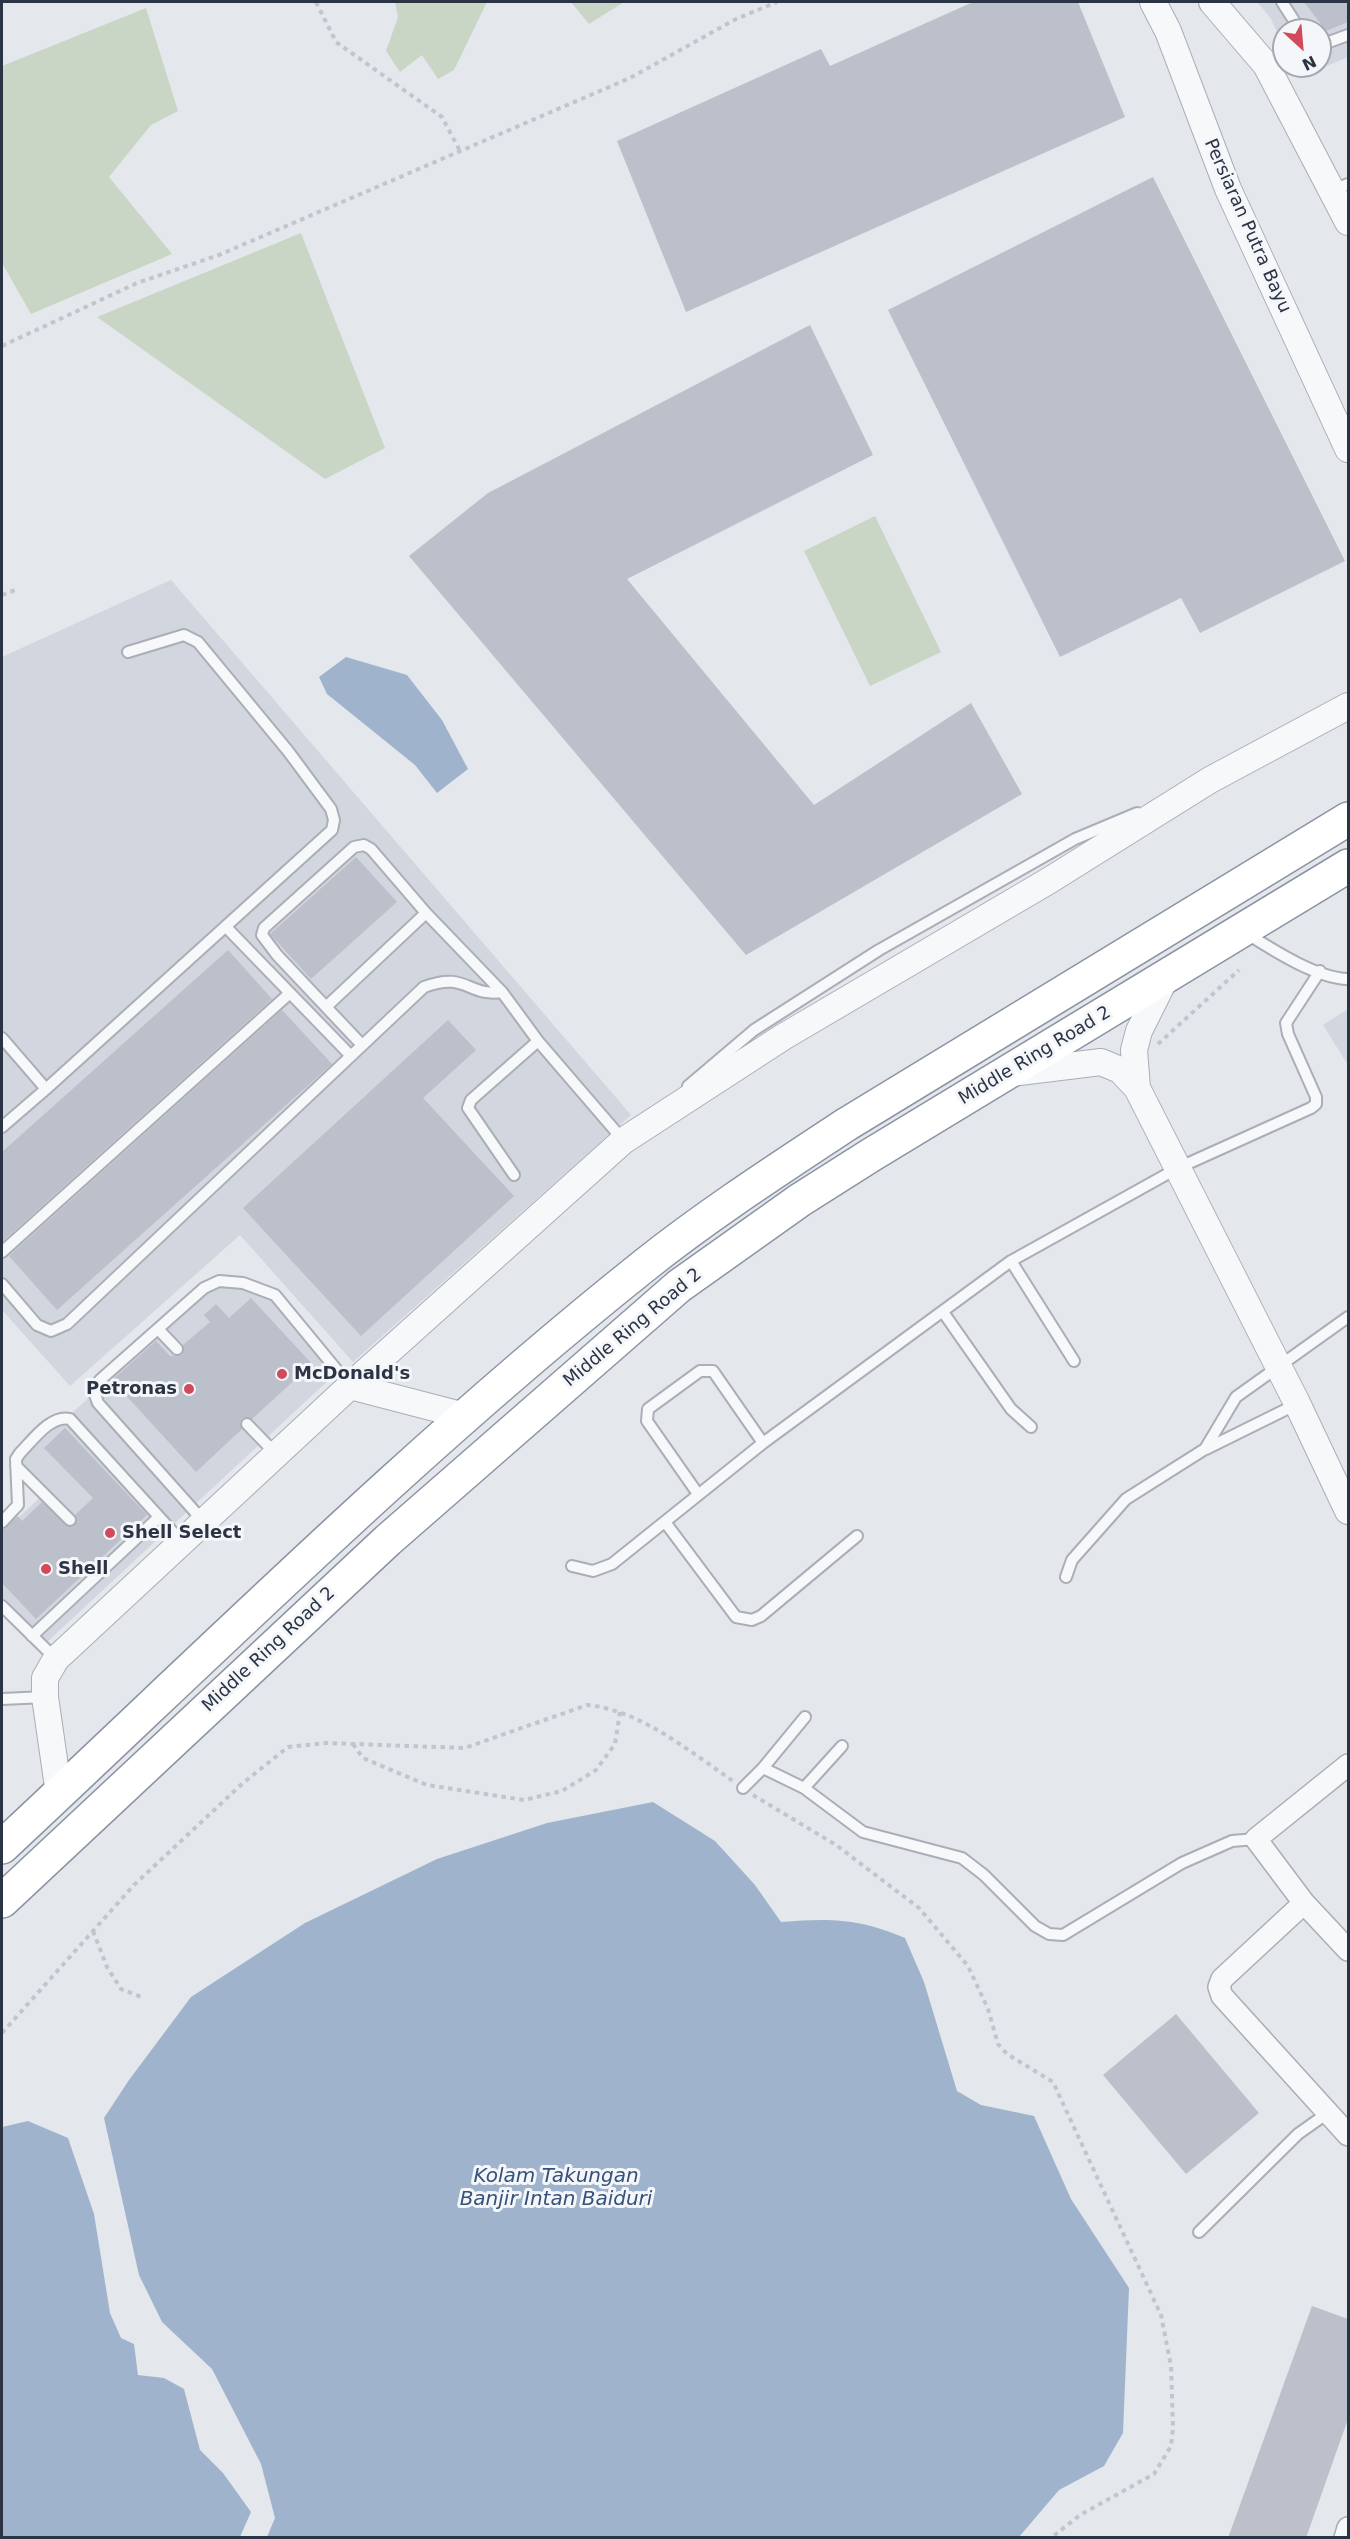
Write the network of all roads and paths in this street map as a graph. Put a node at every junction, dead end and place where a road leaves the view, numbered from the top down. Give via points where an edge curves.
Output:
1 (316, 2) edge
2 (777, 2) edge
3 (1153, 2) edge
4 (1212, 2) edge
5 (1282, 2) edge
6 (1292, 18) edge
7 (1348, 35) edge
8 (1332, 41) edge
9 (460, 151) junction
10 (1341, 187) edge
11 (1348, 222) edge
12 (2, 346) edge
13 (1348, 449) edge
14 (15, 590) dead end
15 (2, 595) edge
16 (128, 652) dead end
17 (1348, 706) edge
18 (1348, 819) edge
19 (1348, 866) edge
20 (426, 913) junction
21 (226, 927) junction
22 (1243, 930) junction
23 (1239, 970) dead end
24 (1320, 971) junction
25 (1166, 977) junction
26 (1348, 979) edge
27 (502, 992) junction
28 (291, 993) junction
29 (327, 1006) junction
30 (2, 1038) edge
31 (538, 1041) junction
32 (362, 1045) junction
33 (1134, 1050) junction
34 (351, 1056) junction
35 (1006, 1074) junction
36 (1137, 1088) junction
37 (46, 1089) junction
38 (2, 1127) edge
39 (623, 1141) junction
40 (1178, 1168) junction
41 (514, 1175) dead end
42 (2, 1252) edge
43 (1011, 1261) junction
44 (2, 1284) edge
45 (943, 1312) junction
46 (1348, 1317) edge
47 (158, 1329) junction
48 (177, 1349) dead end
49 (1074, 1361) dead end
50 (1279, 1366) junction
51 (350, 1386) junction
52 (1298, 1403) junction
53 (465, 1416) junction
54 (247, 1424) dead end
55 (1031, 1427) dead end
56 (763, 1443) junction
57 (1205, 1449) junction
58 (277, 1456) junction
59 (16, 1466) junction
60 (698, 1494) junction
61 (1348, 1511) edge
62 (159, 1516) junction
63 (70, 1520) dead end
64 (2, 1522) edge
65 (665, 1522) junction
66 (205, 1523) junction
67 (856, 1536) dead end
68 (182, 1542) junction
69 (572, 1566) dead end
70 (1066, 1576) dead end
71 (2, 1606) edge
72 (32, 1636) junction
73 (56, 1659) junction
74 (45, 1697) junction
75 (2, 1699) edge
76 (620, 1712) junction
77 (804, 1717) dead end
78 (353, 1744) junction
79 (842, 1746) dead end
80 (1348, 1765) edge
81 (763, 1768) junction
82 (743, 1788) junction
83 (804, 1788) junction
84 (59, 1794) junction
85 (1256, 1839) junction
86 (2, 1847) edge
87 (2, 1901) edge
88 (1304, 1903) junction
89 (93, 1931) junction
90 (1348, 1950) edge
91 (144, 1998) dead end
92 (2, 2033) edge
93 (1329, 2112) junction
94 (1348, 2134) edge
95 (1199, 2232) dead end
96 (1348, 2528) edge
97 (1051, 2538) edge
98 (1345, 2538) edge

1 - 9 path via 336,42 442,117
2 - 9 path via 736,19 630,78
3 - 13 street, Persiaran Putra Bayu via 1168,31 1228,189
4 - 10 street via 1266,65
5 - 6 lane
7 - 8 lane
9 - 12 path via 219,255 137,283
10 - 11 street
14 - 15 path
16 - 21 lane via 184,635 198,642 331,809 332,830
17 - 39 street via 1210,780 1050,880 783,1037
18 - 53 highway, Middle Ring Road 2 via 847,1124 777,1171 647,1264
19 - 22 highway, Middle Ring Road 2
20 - 27 lane
20 - 29 lane
20 - 29 lane via 364,845 354,847 264,928 264,941
21 - 28 lane
21 - 37 lane
22 - 24 lane via 1274,951
22 - 25 highway, Middle Ring Road 2
23 - 33 path via 1160,1044
24 - 26 lane
24 - 40 lane via 1286,1023 1316,1104
25 - 33 street via 1139,1031
25 - 35 highway, Middle Ring Road 2
27 - 31 lane
27 - 32 lane via 489,994 459,981 434,983 424,987
28 - 34 lane
28 - 42 lane
29 - 32 lane
30 - 37 lane
31 - 39 lane
31 - 41 lane via 471,1100 468,1108
32 - 34 lane
33 - 36 street
34 - 44 lane via 67,1324 51,1331 37,1325
35 - 36 street via 1101,1062 1119,1070
35 - 87 highway, Middle Ring Road 2 via 800,1200 679,1286 388,1540
36 - 40 street
37 - 38 lane
39 - 51 street
40 - 43 lane
40 - 50 street
43 - 45 lane
43 - 49 lane
45 - 55 lane via 1011,1409
45 - 56 lane
46 - 50 lane
47 - 48 lane
47 - 51 lane via 204,1288 219,1281 243,1283 275,1296
47 - 66 lane via 99,1380 94,1392 98,1403
50 - 52 street
50 - 57 lane via 1236,1397
51 - 53 street
51 - 58 street
52 - 57 lane
52 - 61 street
53 - 84 highway, Middle Ring Road 2
54 - 58 lane
56 - 60 lane
56 - 60 lane via 708,1369 648,1409 647,1421
57 - 70 lane via 1126,1499 1072,1560
58 - 66 street
59 - 62 lane via 20,1453 54,1420 70,1419
59 - 63 lane
59 - 64 lane via 18,1505
60 - 65 lane
62 - 68 lane
62 - 72 lane via 108,1558
65 - 67 lane via 736,1617 744,1620 761,1616
65 - 69 lane via 604,1569 593,1571
66 - 68 street
68 - 73 street
71 - 72 lane
72 - 73 lane
73 - 74 street via 45,1678
74 - 75 lane
74 - 84 street
76 - 78 path via 588,1705 465,1748
76 - 78 path via 615,1744 596,1770 562,1791 524,1800 427,1785 363,1758
76 - 82 path via 684,1748
77 - 81 lane
78 - 89 path via 288,1747 243,1783 134,1885
79 - 83 lane
80 - 85 street
81 - 82 lane
81 - 83 lane
82 - 97 path via 836,1845 919,1908 968,1966 988,2009 998,2044 1006,2054 1053,2082 1161,2314 1171,2366 1171,2446 1154,2474 1080,2516
83 - 85 lane via 863,1832 962,1858 1035,1926 1049,1934 1063,1935 1182,1863 1232,1841
84 - 86 highway, Middle Ring Road 2
85 - 88 street
88 - 90 street
88 - 93 street via 1222,1979 1219,1987 1222,1996
89 - 91 path via 107,1967 121,1989
89 - 92 path
93 - 94 street
93 - 95 lane via 1298,2134
96 - 98 street

